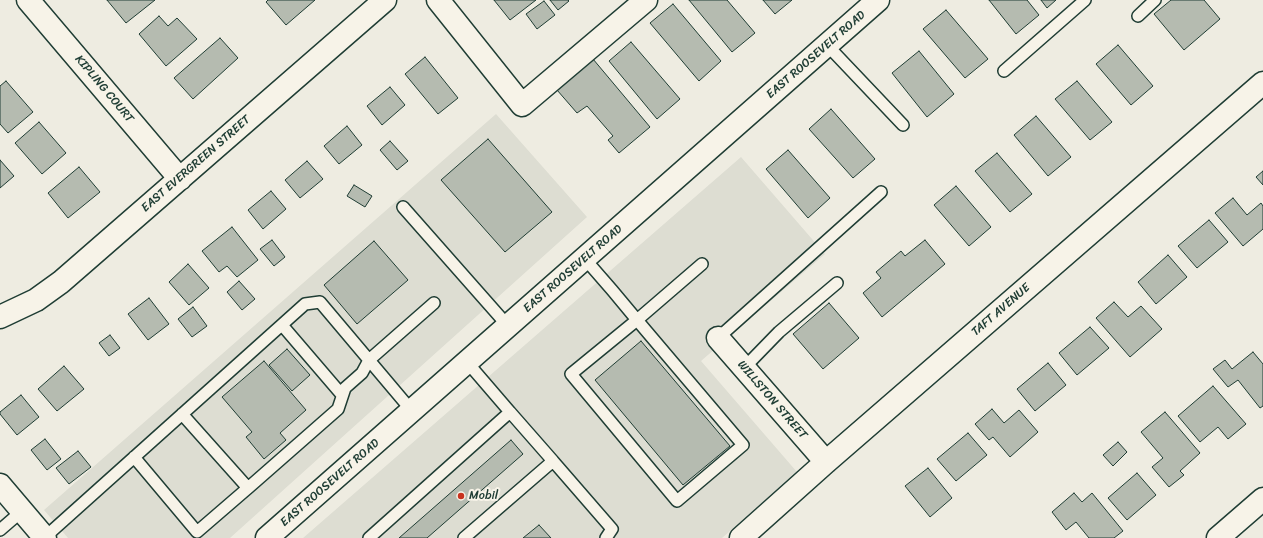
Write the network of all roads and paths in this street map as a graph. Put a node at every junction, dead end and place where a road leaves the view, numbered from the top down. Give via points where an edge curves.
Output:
1 (28, 0) edge
2 (385, 0) edge
3 (438, 0) edge
4 (646, 0) edge
5 (878, 0) edge
6 (1085, 0) edge
7 (1155, 0) edge
8 (1138, 16) dead end
9 (827, 45) junction
10 (1004, 71) dead end
11 (1263, 83) edge
12 (903, 125) dead end
13 (180, 179) junction
14 (881, 192) dead end
15 (403, 207) dead end
16 (585, 259) junction
17 (702, 264) dead end
18 (837, 283) dead end
19 (434, 303) dead end
20 (0, 316) edge
21 (637, 320) junction
22 (282, 325) junction
23 (508, 326) junction
24 (718, 338) joint
25 (369, 360) junction
26 (468, 362) junction
27 (744, 368) junction
28 (342, 395) junction
29 (412, 411) junction
30 (510, 412) junction
31 (182, 414) junction
32 (134, 458) junction
33 (553, 461) junction
34 (826, 462) junction
35 (0, 485) edge
36 (248, 488) junction
37 (1263, 499) edge
38 (22, 511) junction
39 (0, 530) edge
40 (609, 533) edge
41 (44, 538) edge
42 (267, 538) edge
43 (369, 538) edge
44 (464, 538) edge
45 (741, 538) edge
46 (1218, 538) edge

1 - 13 street, KIPLING COURT
2 - 13 street, EAST EVERGREEN STREET
3 - 4 street via 522,105
5 - 9 street, EAST ROOSEVELT ROAD
6 - 10 lane
7 - 8 lane
9 - 12 lane
9 - 16 street, EAST ROOSEVELT ROAD
11 - 34 street, TAFT AVENUE
13 - 20 street, EAST EVERGREEN STREET via 61,282 36,300
14 - 24 lane
15 - 23 lane
16 - 21 lane
16 - 23 street, EAST ROOSEVELT ROAD
17 - 21 lane
18 - 27 lane via 779,332
19 - 25 lane
21 - 21 lane via 743,445 677,501 571,374
22 - 25 lane via 306,304 320,302
22 - 28 lane
22 - 31 lane
23 - 26 street, EAST ROOSEVELT ROAD
24 - 27 street, WILLSTON STREET
25 - 28 lane via 362,373 345,388
25 - 29 lane
26 - 29 street, EAST ROOSEVELT ROAD
26 - 30 lane
27 - 34 street, WILLSTON STREET
28 - 36 lane via 338,409
29 - 42 street, EAST ROOSEVELT ROAD
30 - 33 lane
30 - 43 lane
31 - 32 lane
31 - 36 lane
32 - 36 lane via 198,532
32 - 41 lane
33 - 40 lane
33 - 44 lane
34 - 45 street, TAFT AVENUE
35 - 38 street
37 - 46 street
38 - 39 lane
38 - 41 street

